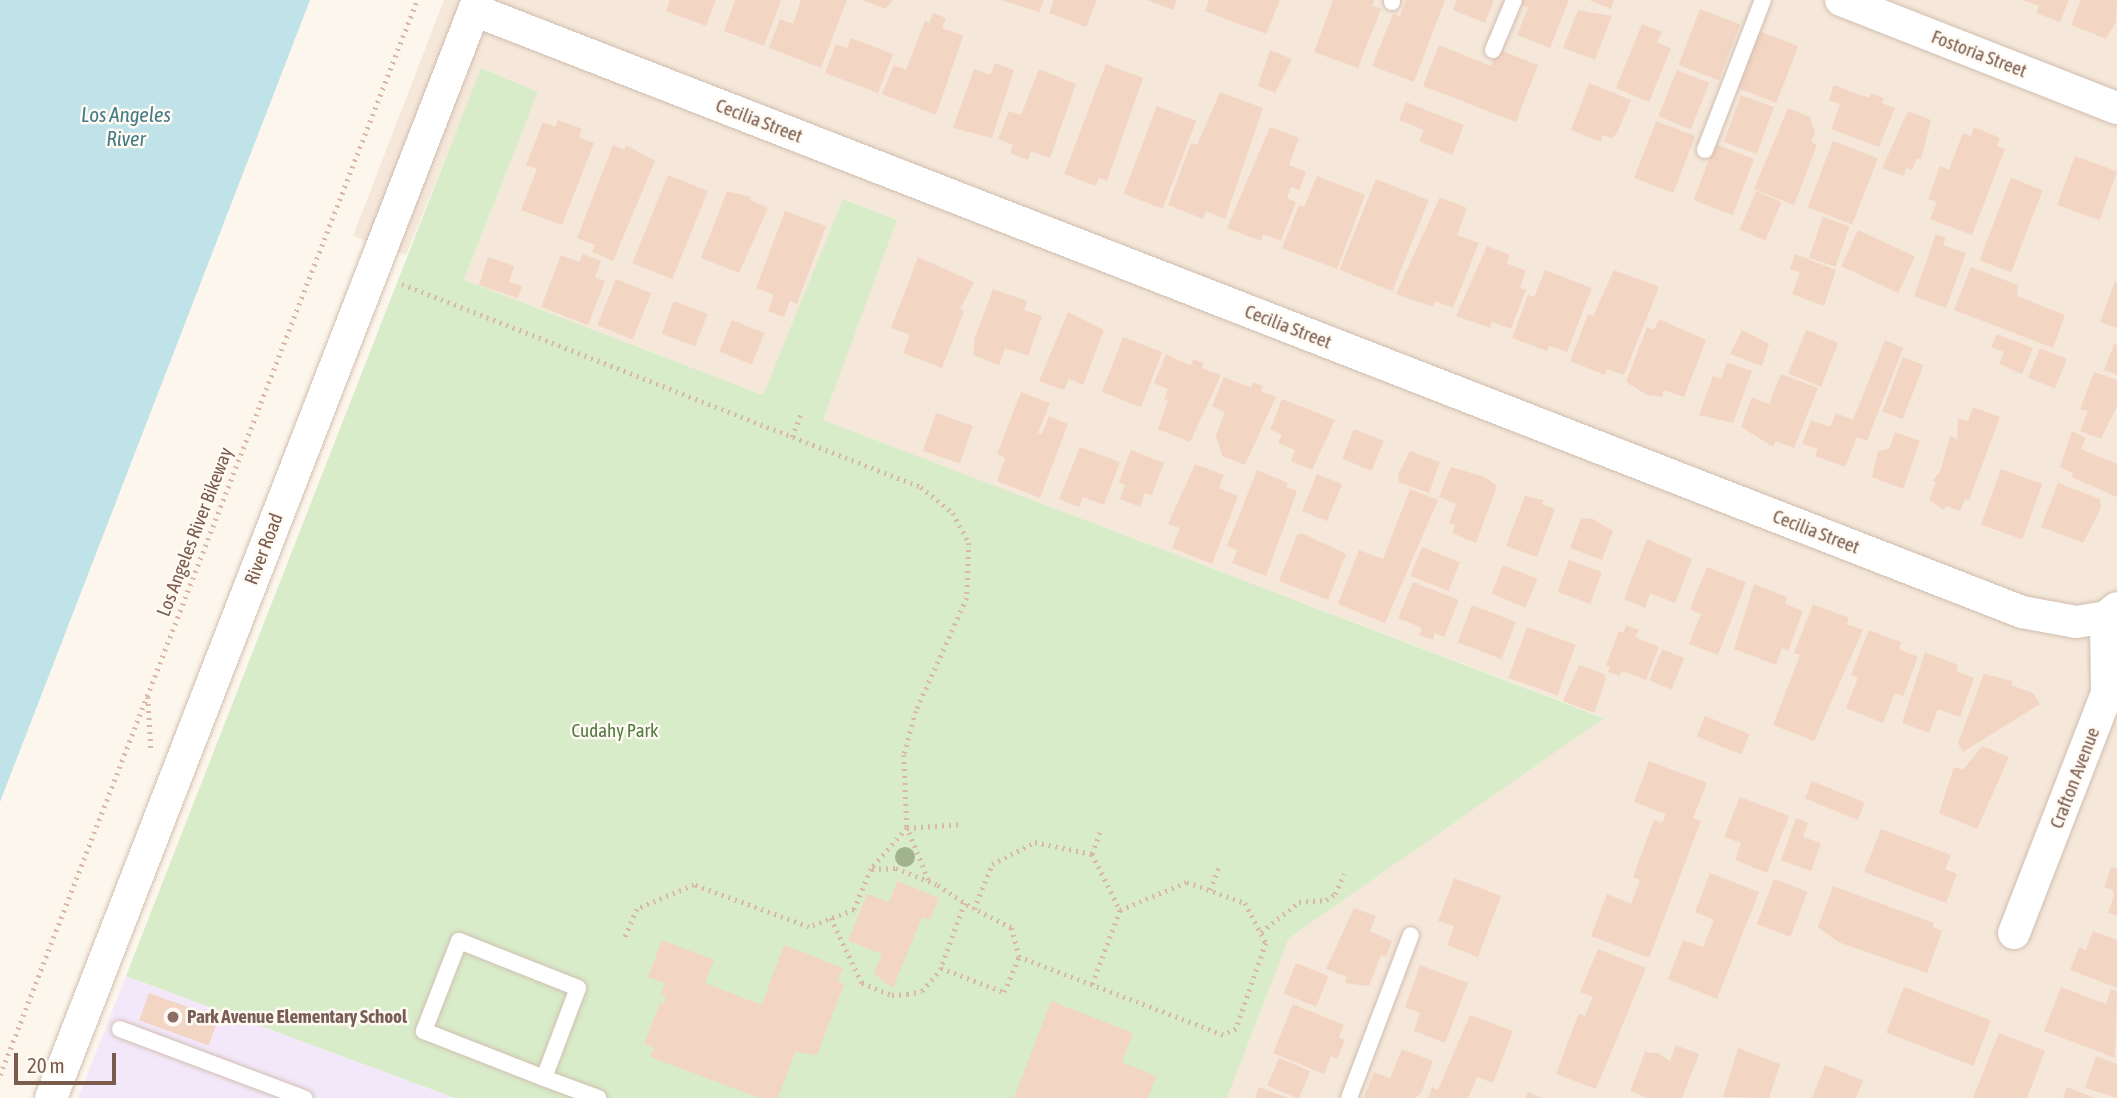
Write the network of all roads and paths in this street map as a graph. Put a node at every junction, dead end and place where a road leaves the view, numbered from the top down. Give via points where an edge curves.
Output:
1 (417, 0) edge
2 (1514, 0) edge
3 (1763, 0) edge
4 (1841, 0) edge
5 (476, 5) edge
6 (1493, 50) dead end
7 (2117, 108) edge
8 (1705, 150) dead end
9 (371, 273) junction
10 (802, 411) dead end
11 (792, 437) junction
12 (2111, 612) edge
13 (962, 824) dead end
14 (907, 828) junction
15 (1101, 829) dead end
16 (1092, 854) junction
17 (1220, 864) dead end
18 (871, 869) junction
19 (1344, 874) dead end
20 (929, 881) junction
21 (1210, 890) junction
22 (965, 903) junction
23 (974, 909) junction
24 (1120, 910) junction
25 (831, 918) junction
26 (1261, 932) junction
27 (2014, 933) dead end
28 (1411, 935) dead end
29 (624, 939) dead end
30 (1019, 957) junction
31 (941, 968) junction
32 (1092, 984) junction
33 (871, 986) junction
34 (868, 993) dead end
35 (120, 1029) dead end
36 (0, 1075) edge
37 (544, 1077) junction
38 (51, 1098) edge
39 (304, 1098) edge
40 (598, 1098) edge
41 (1349, 1098) edge

1 - 36 path, Los Angeles River Bikeway
2 - 6 lane
3 - 8 lane
4 - 7 street, Fostoria Street
5 - 9 street, River Road
5 - 12 street, Cecilia Street via 2022,612 2076,622
9 - 11 path
9 - 38 street, River Road
10 - 11 path
11 - 14 path via 922,488 953,513 969,543 967,598 916,711 904,755
12 - 27 street, Crafton Avenue via 2107,693
13 - 14 path
14 - 18 path
14 - 20 path
15 - 16 path
16 - 23 path via 1035,842 992,864
16 - 24 path
17 - 21 path
18 - 20 path via 896,868
18 - 25 path via 854,910
19 - 26 path via 1335,894 1326,900 1299,902
20 - 22 path
21 - 24 path via 1187,882
21 - 26 path via 1245,903
22 - 23 path
22 - 31 path
23 - 30 path via 1011,928
24 - 32 path
25 - 29 path via 809,927 694,885 637,909
25 - 33 path via 862,983
26 - 32 path via 1266,943 1236,1029 1223,1035
28 - 41 lane
30 - 31 path via 1004,992
30 - 32 path
31 - 33 path via 922,991 892,995
33 - 34 path
35 - 39 lane
37 - 37 lane via 578,988 459,942 424,1031
37 - 40 lane

